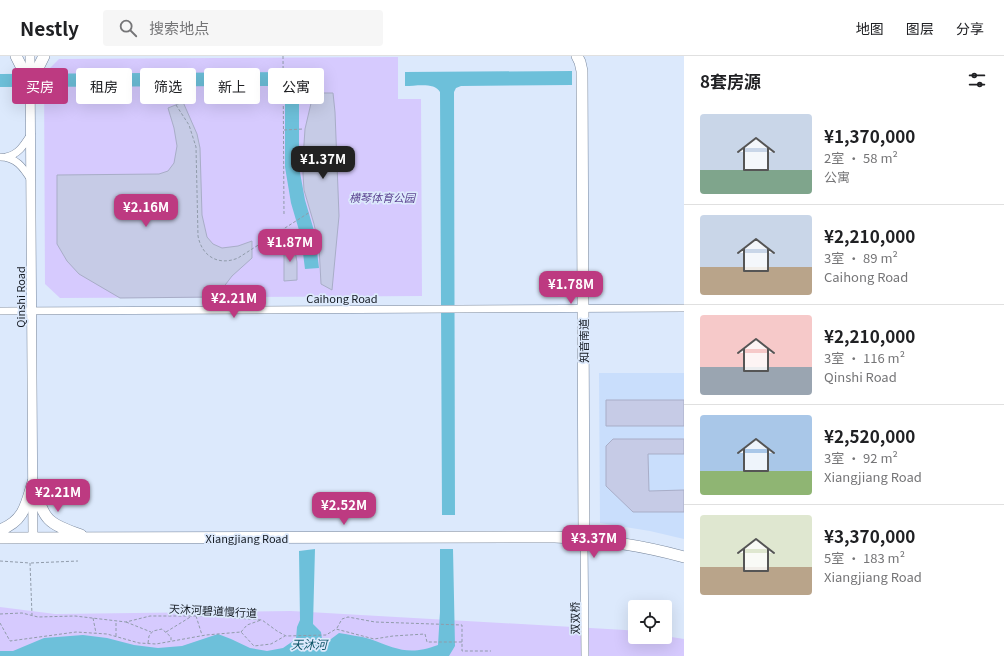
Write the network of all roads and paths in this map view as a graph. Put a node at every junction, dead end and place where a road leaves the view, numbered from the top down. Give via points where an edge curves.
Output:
1 (16, 56) edge
2 (30, 56) edge
3 (44, 56) edge
4 (283, 56) edge
5 (577, 56) edge
6 (586, 56) edge
7 (22, 68) edge
8 (30, 68) edge
9 (38, 68) edge
10 (582, 71) junction
11 (30, 104) edge
12 (176, 105) dead end
13 (303, 129) dead end
14 (283, 130) junction
15 (31, 134) junction
16 (3, 157) edge
17 (31, 180) junction
18 (310, 212) dead end
19 (284, 216) dead end
20 (583, 308) junction
21 (684, 308) edge
22 (0, 311) edge
23 (32, 311) junction
24 (33, 482) junction
25 (0, 530) edge
26 (0, 538) edge
27 (33, 538) junction
28 (89, 538) junction
29 (584, 538) junction
30 (684, 557) edge
31 (0, 561) edge
32 (78, 561) dead end
33 (30, 563) junction
34 (0, 614) edge
35 (32, 615) junction
36 (192, 616) junction
37 (196, 616) junction
38 (93, 618) junction
39 (262, 620) junction
40 (116, 621) junction
41 (126, 622) junction
42 (0, 623) edge
43 (336, 629) junction
44 (152, 632) junction
45 (166, 632) junction
46 (242, 632) junction
47 (97, 633) junction
48 (202, 636) junction
49 (286, 636) junction
50 (116, 637) junction
51 (171, 642) junction
52 (462, 642) junction
53 (148, 644) junction
54 (491, 651) dead end
55 (585, 656) edge

1 - 7 main road
2 - 8 street, Qinshi Road
3 - 9 main road
4 - 14 path
5 - 10 main road
6 - 10 main road
10 - 20 main road, 知音南道
11 - 15 street, Qinshi Road
12 - 18 path via 189,125 196,147 198,236 207,254 218,260 238,258
13 - 14 path
14 - 19 path
15 - 16 street via 20,150
15 - 17 street, Qinshi Road
16 - 17 street via 20,164
17 - 23 street, Qinshi Road
20 - 21 street, Caihong Road
20 - 23 street, Caihong Road
20 - 29 main road, 知音南道
22 - 23 street, Caihong Road
23 - 24 street, Qinshi Road
24 - 25 main road via 20,517 10,526
24 - 27 street, Qinshi Road
24 - 28 main road via 42,509 49,520 61,528
26 - 27 main road, Xiangjiang Road
27 - 28 main road, Xiangjiang Road
28 - 29 main road, Xiangjiang Road
29 - 30 main road, Xiangjiang Road via 639,546
29 - 55 street, 双双桥
31 - 33 path
32 - 33 path
33 - 35 path
34 - 35 path, 天沐河碧道慢行道
35 - 38 path, 天沐河碧道慢行道
36 - 37 path, 天沐河碧道慢行道
36 - 41 path, 天沐河碧道慢行道 via 150,616
36 - 45 path
37 - 39 path, 天沐河碧道慢行道
37 - 48 path
38 - 40 path, 天沐河碧道慢行道
38 - 47 path
39 - 46 path via 247,625
39 - 49 path, 天沐河碧道慢行道
40 - 41 path, 天沐河碧道慢行道
40 - 50 path
41 - 44 path
42 - 47 path via 10,641 76,632
43 - 49 path via 326,635
43 - 52 path via 374,639 425,634 427,642
43 - 52 path via 342,619 348,617 375,622 462,625
44 - 45 path via 162,629
44 - 53 path
45 - 51 path via 171,637
46 - 48 path
46 - 49 path via 254,646 271,644
47 - 50 path
48 - 51 path
50 - 53 path
51 - 53 path
52 - 54 path via 462,651

